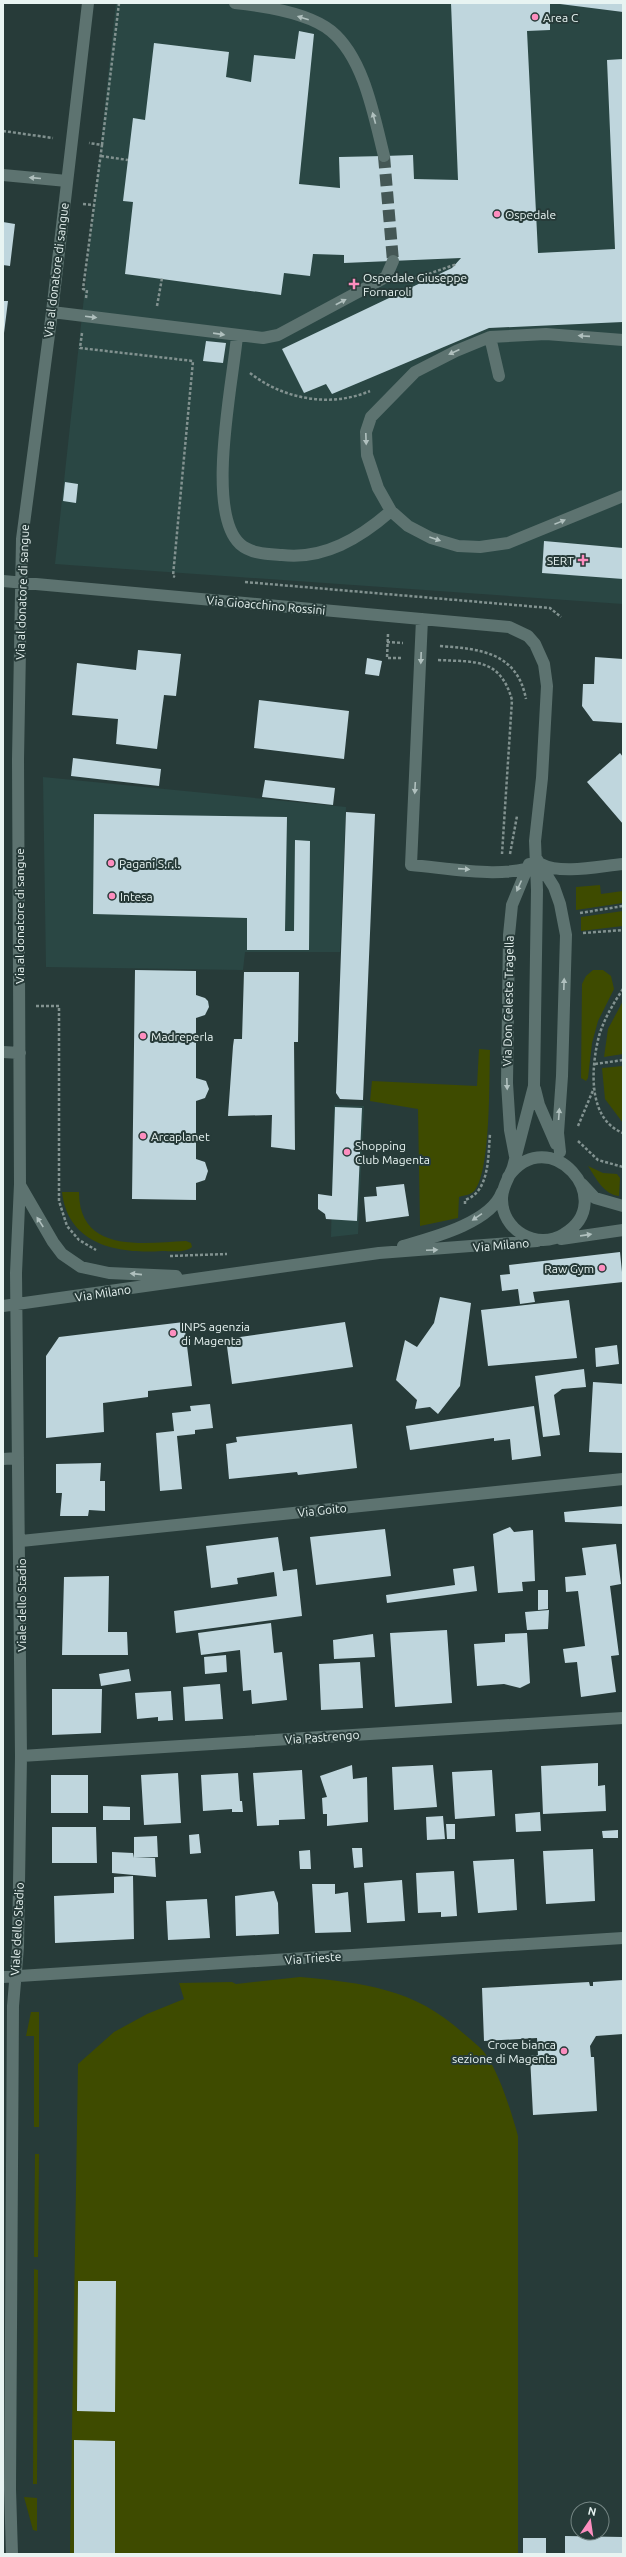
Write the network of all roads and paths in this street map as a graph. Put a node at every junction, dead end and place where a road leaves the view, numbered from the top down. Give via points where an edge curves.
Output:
1 (88, 3) edge
2 (119, 3) edge
3 (235, 3) edge
4 (55, 130) dead end
5 (3, 131) edge
6 (102, 144) dead end
7 (101, 156) dead end
8 (384, 156) tunnel mouth
9 (128, 160) dead end
10 (3, 175) edge
11 (67, 181) junction
12 (393, 261) tunnel mouth
13 (162, 278) dead end
14 (158, 306) dead end
15 (52, 312) junction
16 (236, 336) junction
17 (490, 337) junction
18 (623, 340) edge
19 (80, 348) dead end
20 (498, 376) dead end
21 (623, 496) edge
22 (391, 511) junction
23 (180, 577) dead end
24 (3, 580) edge
25 (20, 582) junction
26 (242, 582) dead end
27 (561, 616) dead end
28 (422, 619) junction
29 (528, 636) joint
30 (405, 643) dead end
31 (433, 645) dead end
32 (421, 659) junction
33 (527, 706) dead end
34 (519, 809) dead end
35 (509, 856) dead end
36 (623, 864) edge
37 (534, 867) junction
38 (500, 872) junction
39 (623, 990) edge
40 (20, 1006) junction
41 (3, 1052) edge
42 (20, 1053) junction
43 (623, 1060) edge
44 (595, 1064) junction
45 (534, 1086) junction
46 (594, 1087) junction
47 (575, 1133) dead end
48 (623, 1133) edge
49 (560, 1152) junction
50 (516, 1157) junction
51 (568, 1166) junction
52 (508, 1177) junction
53 (581, 1182) junction
54 (20, 1184) junction
55 (503, 1189) junction
56 (623, 1206) edge
57 (623, 1230) edge
58 (549, 1240) junction
59 (102, 1252) dead end
60 (200, 1253) dead end
61 (379, 1253) junction
62 (62, 1254) joint
63 (163, 1256) dead end
64 (203, 1277) junction
65 (17, 1304) junction
66 (3, 1306) edge
67 (18, 1458) junction
68 (3, 1459) edge
69 (623, 1479) edge
70 (20, 1541) junction
71 (623, 1718) edge
72 (21, 1756) junction
73 (623, 1938) edge
74 (9, 1977) edge
75 (7, 2525) edge
76 (12, 2554) edge

1 - 11 street, Via al donatore di sangue
2 - 6 path
8 -> 3 street via 366,86 347,50 331,31 313,21 264,6
4 - 5 path via 54,138
7 - 9 path
11 -> 10 street
11 - 15 street, Via al donatore di sangue
16 -> 12 street via 263,338 278,335 386,277
13 - 14 path
15 -> 16 street
15 - 25 street, Via al donatore di sangue via 22,539
16 - 22 street via 222,460 227,519 238,542 249,551 299,557 341,546 367,532
18 -> 17 street via 546,334
17 - 20 street
17 -> 22 street via 415,372 371,417 366,432 367,455 378,488
19 - 23 path via 193,361 173,576
22 -> 21 street via 408,526 431,538 458,546 480,547 508,543
24 - 25 street, Via Gioacchino Rossini
25 - 28 street, Via Gioacchino Rossini
25 - 40 street, Via al donatore di sangue
26 - 27 path via 550,608
28 - 29 street, Via Gioacchino Rossini via 509,627
28 -> 32 street
29 - 37 street, Via Don Celeste Tragella via 542,658 547,686
30 - 32 path via 387,642 386,658
31 - 33 path via 474,648 501,659 519,677
32 - 38 path via 475,662 490,666 498,670 508,687 512,700
32 -> 38 street via 411,865
34 - 35 path
36 - 37 street via 563,869
37 - 38 street
37 - 45 street, Via Don Celeste Tragella
49 -> 37 street via 558,1133 566,935 560,904
37 -> 50 street, Via Don Celeste Tragella via 512,905 509,935 507,1083 510,1130
39 - 44 path via 610,1010 599,1036
40 - 42 street, Via al donatore di sangue
40 - 59 path via 59,1006 59,1201 62,1217 79,1240
41 - 42 street
42 - 54 street, Via al donatore di sangue
43 - 44 path
44 - 46 path
45 - 49 street via 542,1112
45 - 50 street
46 - 47 path
46 - 48 path via 595,1098 604,1117 617,1131
49 - 51 street
50 - 52 street
51 - 52 street via 548,1158 534,1159 520,1164
51 - 53 street
52 - 55 street
53 - 56 street via 595,1198
53 - 58 street via 584,1201 579,1219 566,1233
62 -> 54 street, Via al donatore di sangue via 35,1214
54 - 65 street, Via al donatore di sangue
55 - 58 street via 502,1206 513,1228 527,1237
55 -> 61 street, Via Milano via 491,1207 462,1226
58 -> 57 street, Via Milano
61 -> 58 street, Via Milano via 472,1248
60 - 63 path
61 - 64 street, Via Milano
64 -> 62 street, Via Milano via 94,1271 81,1267
64 - 65 street, Via Milano
65 - 66 street, Via Milano
65 - 67 street, Viale dello Stadio
67 - 68 street
67 - 70 street, Viale dello Stadio
69 - 70 street, Via Goito
70 - 72 street, Viale dello Stadio
71 - 72 street, Via Pastrengo
72 - 74 street, Viale dello Stadio via 18,1946
73 - 74 street, Via Trieste
74 - 75 street, Viale dello Stadio via 12,2014
75 - 76 street, Viale dello Stadio

